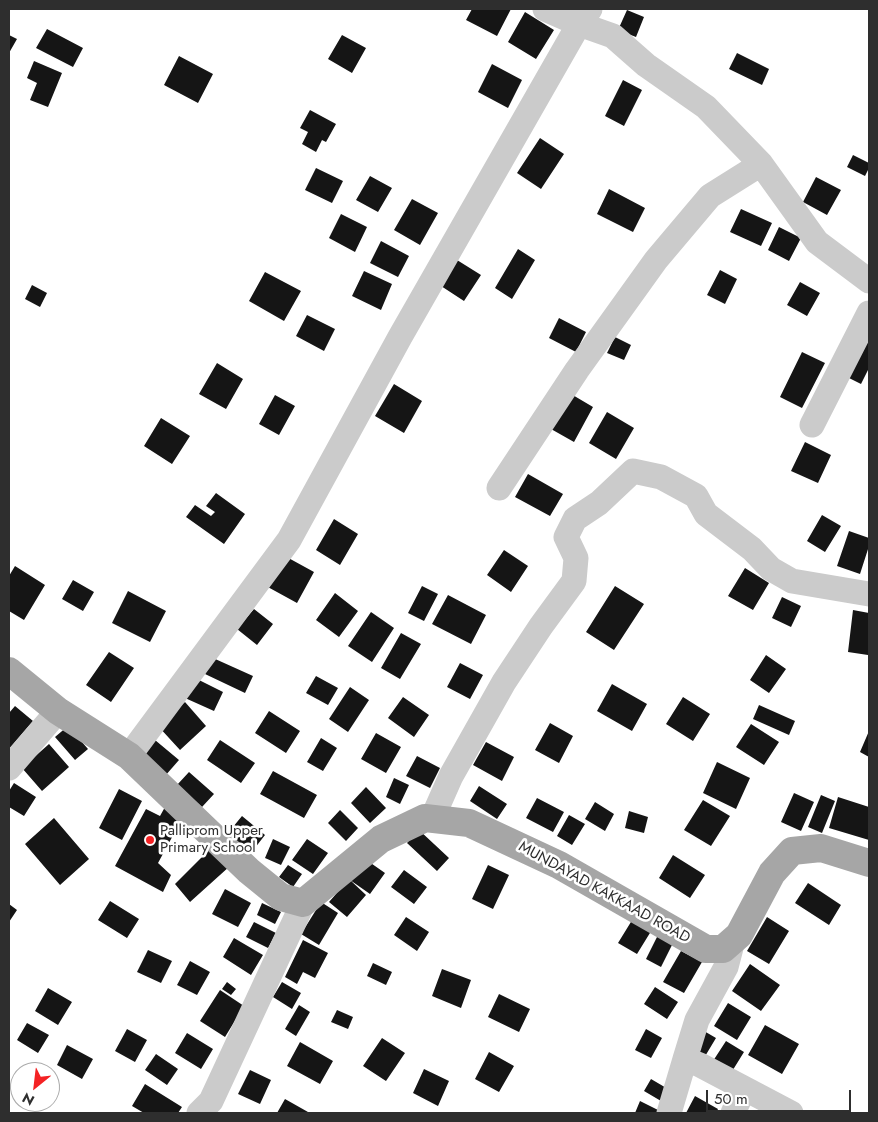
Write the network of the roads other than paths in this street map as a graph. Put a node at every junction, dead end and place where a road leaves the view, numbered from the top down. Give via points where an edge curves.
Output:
1 (545, 9) edge
2 (584, 17) edge
3 (761, 164) junction
4 (869, 281) edge
5 (869, 313) edge
6 (812, 425) dead end
7 (499, 488) dead end
8 (869, 594) edge
9 (9, 671) edge
10 (58, 711) junction
11 (129, 756) junction
12 (9, 768) edge
13 (432, 819) junction
14 (869, 863) edge
15 (303, 903) junction
16 (733, 940) junction
17 (685, 1060) junction
18 (744, 1089) junction
19 (199, 1113) edge
20 (669, 1113) edge
21 (732, 1113) edge
22 (791, 1113) edge

1 - 2 street
2 - 3 street via 706,107
2 - 11 street via 405,328 290,540
3 - 4 street via 817,242
3 - 7 street via 710,196 656,260 577,370
5 - 6 street
8 - 13 street via 792,581 771,569 706,514 696,496 661,477 632,471 610,494 575,519 566,537 576,558 574,581 504,682 451,776
9 - 10 main road
10 - 11 main road
10 - 12 street
11 - 15 main road via 249,871 281,897
13 - 15 main road, MUNDAYAD KAKKAAD ROAD via 425,818 381,839
13 - 16 main road, MUNDAYAD KAKKAAD ROAD via 469,823 559,865 706,949 723,948
14 - 16 main road via 822,848 792,852 772,873 739,935
15 - 19 street via 211,1101
16 - 17 street via 726,967 697,1020
17 - 18 street
17 - 20 street
18 - 21 street
18 - 22 street

